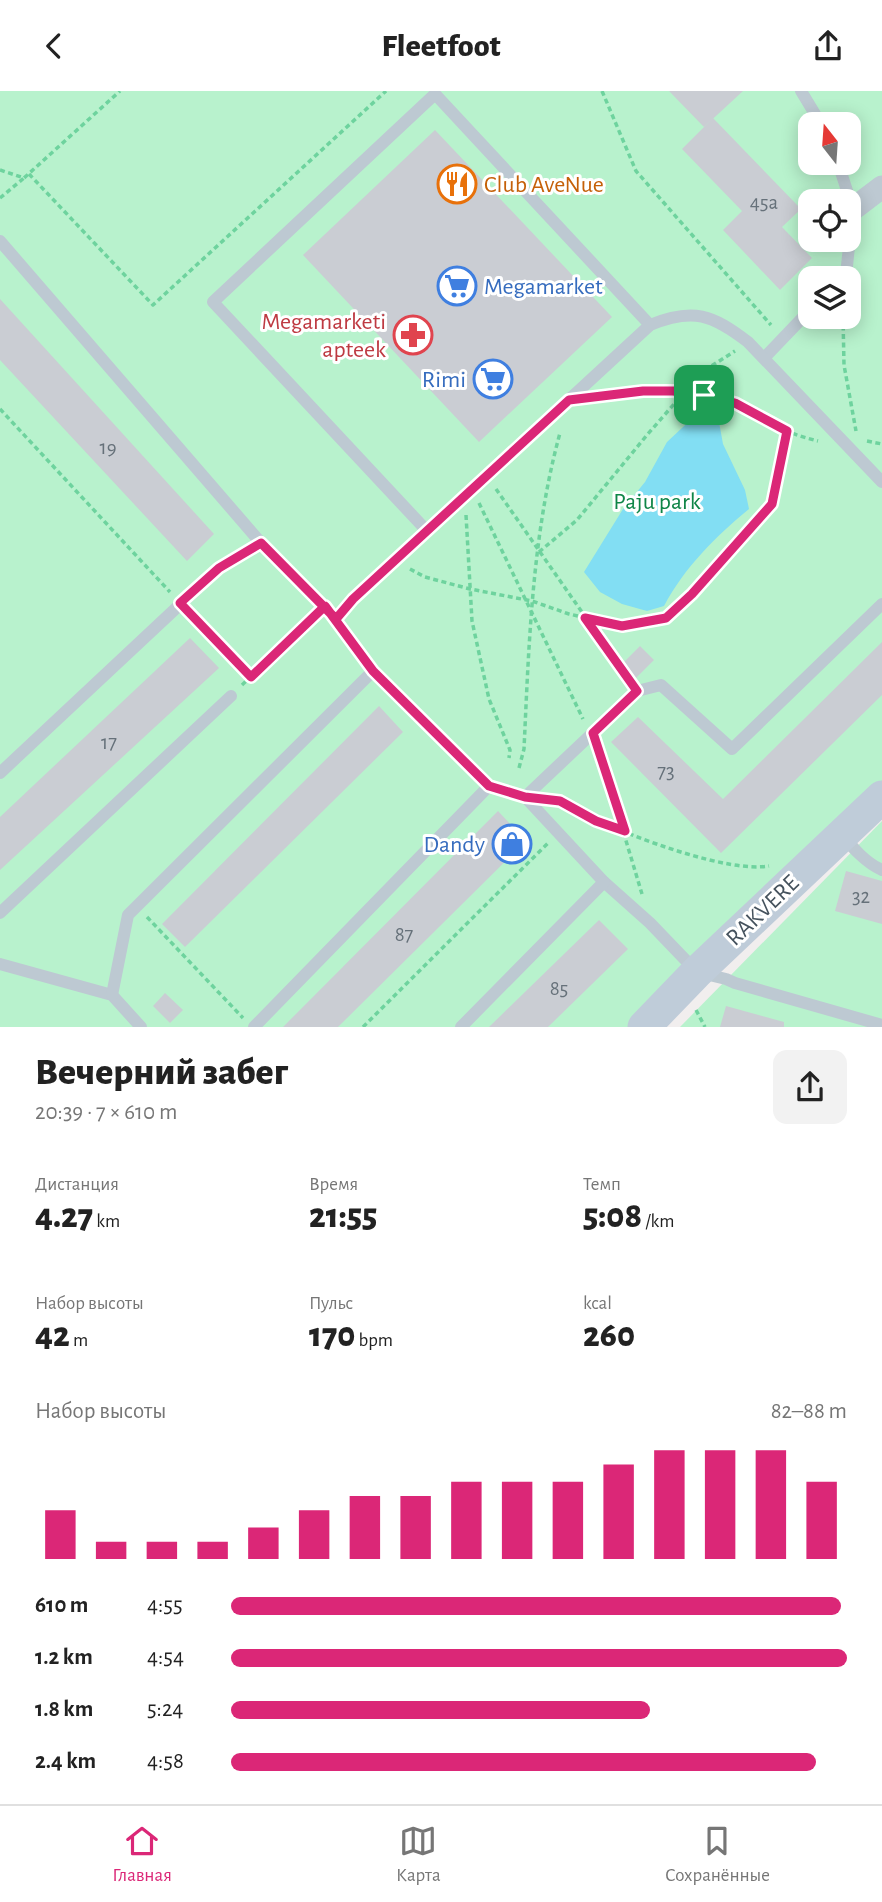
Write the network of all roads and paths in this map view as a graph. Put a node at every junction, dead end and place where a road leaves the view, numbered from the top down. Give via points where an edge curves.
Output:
1 (120, 91) edge
2 (386, 91) edge
3 (602, 91) edge
4 (801, 91) edge
5 (814, 112) edge
6 (0, 170) edge
7 (26, 176) junction
8 (882, 187) edge
9 (0, 198) edge
10 (861, 203) edge
11 (0, 241) edge
12 (798, 322) edge
13 (650, 325) junction
14 (772, 326) junction
15 (843, 329) edge
16 (782, 337) junction
17 (748, 342) junction
18 (764, 358) junction
19 (683, 392) junction
20 (569, 400) junction
21 (0, 409) edge
22 (787, 431) junction
23 (854, 444) junction
24 (486, 476) junction
25 (882, 482) edge
26 (472, 489) junction
27 (461, 499) junction
28 (428, 531) junction
29 (261, 543) junction
30 (539, 552) junction
31 (395, 561) junction
32 (470, 589) junction
33 (525, 601) junction
34 (532, 601) junction
35 (180, 603) junction
36 (882, 604) edge
37 (325, 606) junction
38 (530, 612) junction
39 (585, 618) junction
40 (336, 619) junction
41 (373, 671) junction
42 (251, 677) junction
43 (637, 691) junction
44 (231, 696) joint
45 (593, 733) junction
46 (509, 758) dead end
47 (519, 768) dead end
48 (0, 773) edge
49 (489, 786) junction
50 (525, 797) junction
51 (882, 797) edge
52 (625, 831) junction
53 (558, 833) junction
54 (842, 835) junction
55 (814, 860) junction
56 (882, 870) edge
57 (604, 883) junction
58 (137, 906) junction
59 (0, 913) edge
60 (650, 923) junction
61 (0, 964) edge
62 (697, 972) junction
63 (112, 995) junction
64 (882, 1025) edge
65 (141, 1027) edge
66 (253, 1027) edge
67 (363, 1027) edge
68 (461, 1027) edge
69 (644, 1027) edge

1 - 7 path
2 - 7 path via 153,305
3 - 14 path via 636,171
4 - 5 lane
6 - 7 path
7 - 9 path
8 - 10 street
11 - 29 lane
12 - 16 lane
13 - 17 lane via 675,317 703,317 724,323
13 - 20 lane
13 - 28 lane via 435,94 213,302
14 - 16 path
14 - 17 path
15 - 23 path
16 - 18 lane
17 - 18 lane
17 - 19 path via 702,372
18 - 23 lane
19 - 20 path via 643,391
19 - 22 path via 735,403
19 - 30 path via 577,520
20 - 24 lane
20 - 30 path via 544,505
21 - 35 path
22 - 23 path
22 - 39 path via 772,504 692,594 666,618 622,626
23 - 25 lane
24 - 26 lane
24 - 30 path
26 - 27 lane
26 - 33 path
27 - 28 lane
27 - 32 path via 467,519
28 - 31 lane
29 - 35 lane via 219,568
29 - 37 lane
30 - 34 path
30 - 39 path
31 - 32 path via 425,577
31 - 40 lane
32 - 33 path
32 - 46 path via 489,699 510,750
33 - 34 path
33 - 38 path
34 - 38 path
34 - 39 path
35 - 42 path
35 - 48 lane
36 - 43 lane via 732,749 661,685
37 - 40 lane
37 - 42 path
38 - 45 path
38 - 47 path via 524,748
39 - 43 path
40 - 41 lane
41 - 49 lane
41 - 58 lane
42 - 44 path
43 - 45 lane
44 - 59 lane
45 - 50 lane
45 - 52 path
49 - 50 lane
49 - 66 lane
50 - 52 path via 560,801
50 - 53 lane
51 - 54 street, RAKVERE
52 - 55 path via 728,865 755,868
52 - 60 path
53 - 57 lane
53 - 67 path
54 - 55 street, RAKVERE
54 - 56 lane
55 - 62 street, RAKVERE
57 - 60 lane
57 - 68 lane
58 - 63 lane via 128,915
58 - 66 path
60 - 62 lane
61 - 63 lane
62 - 64 lane
62 - 69 street, RAKVERE
63 - 65 lane

